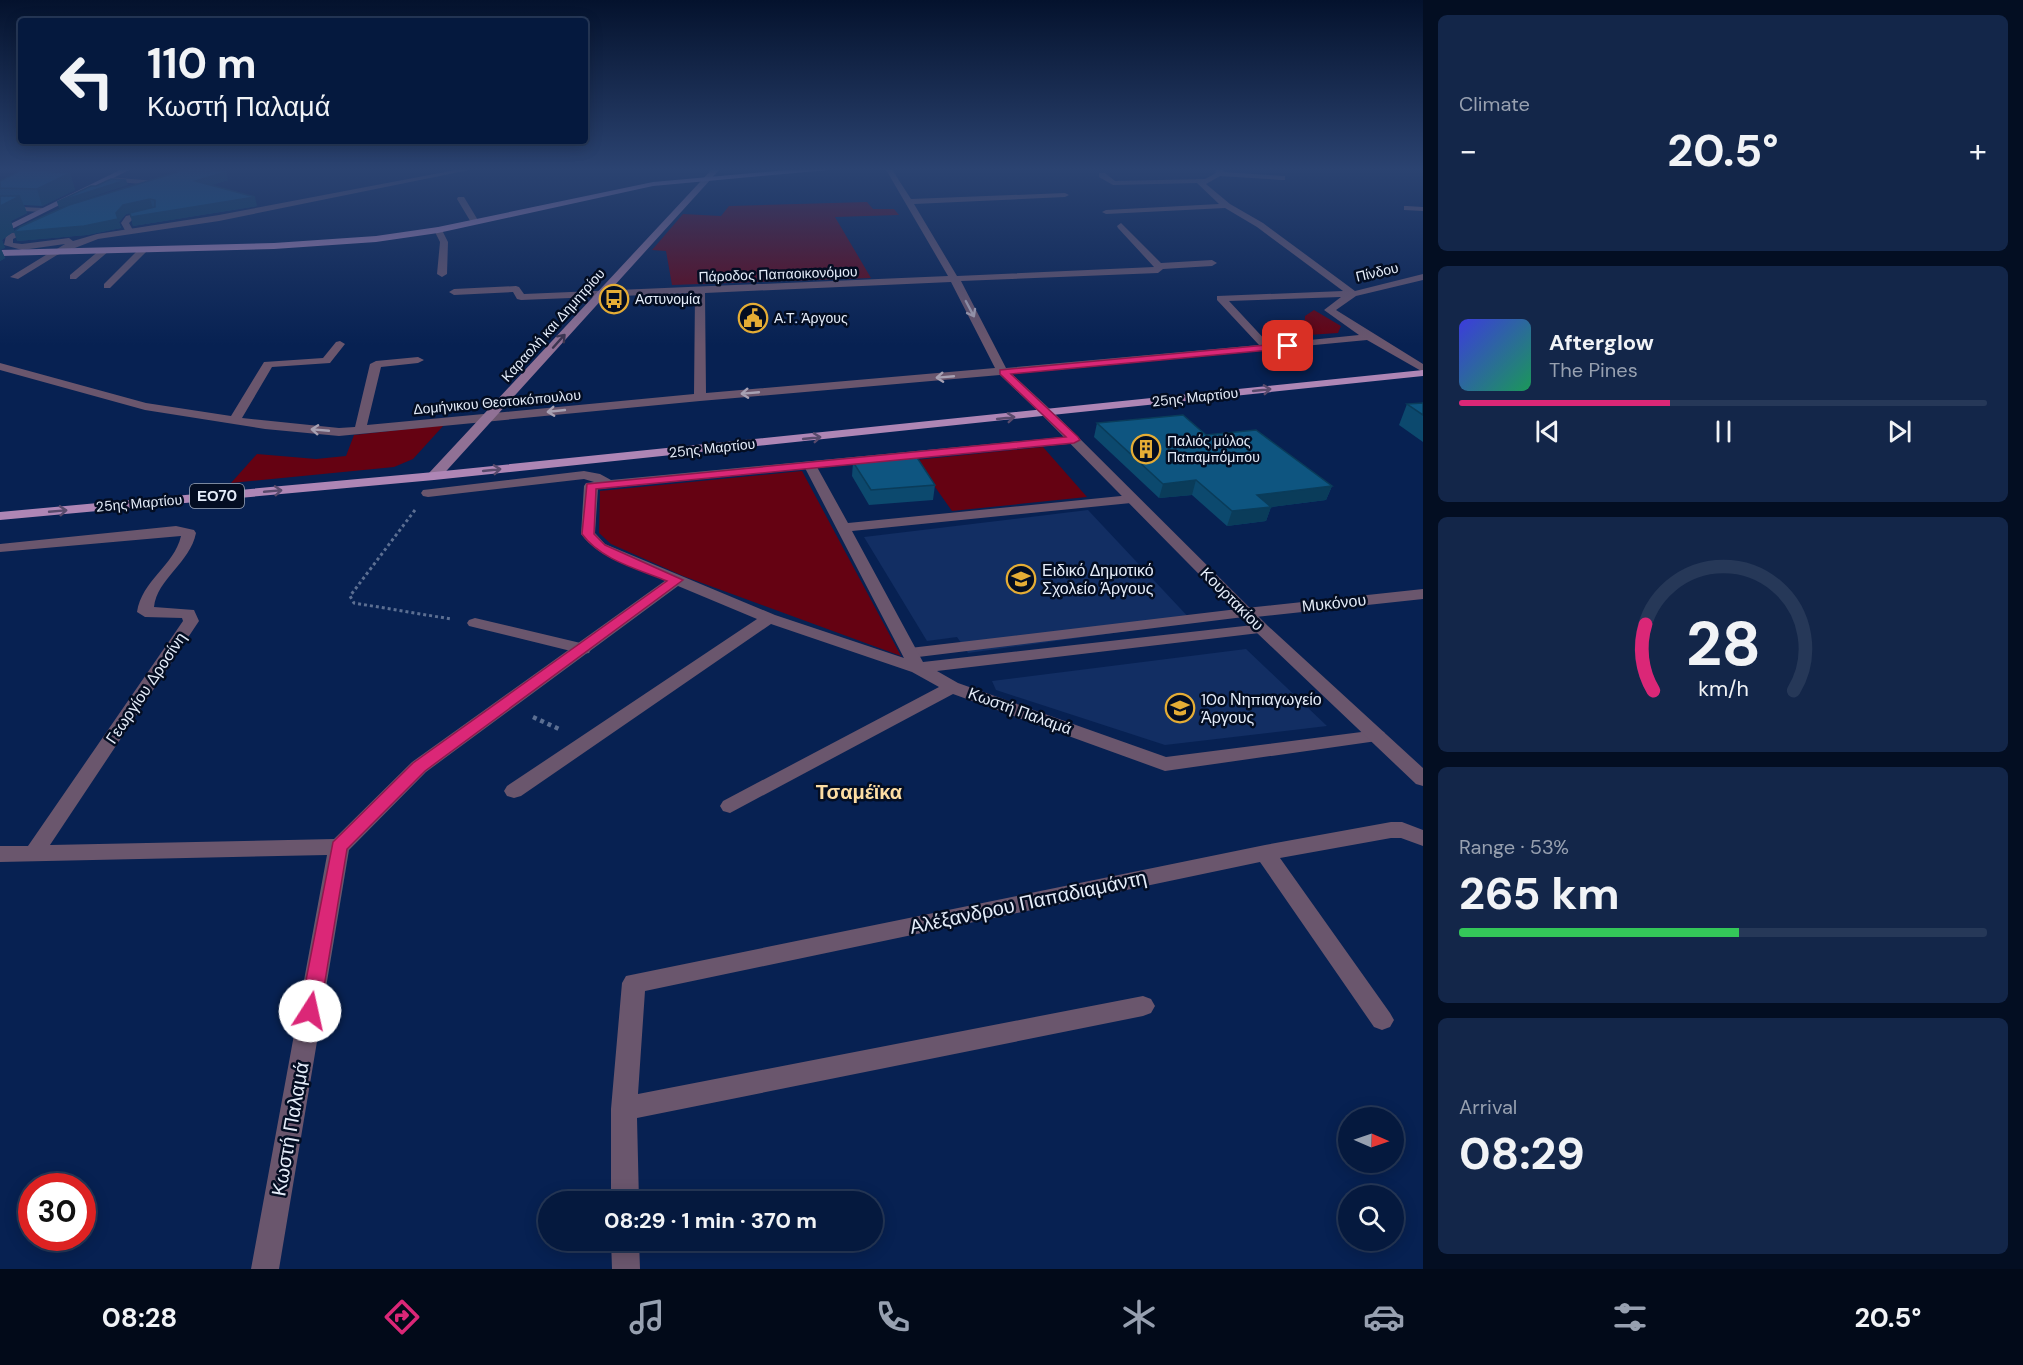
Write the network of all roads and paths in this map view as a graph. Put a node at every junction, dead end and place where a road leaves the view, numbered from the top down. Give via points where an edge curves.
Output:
1 (31, 227) edge
2 (127, 227) edge
3 (160, 227) edge
4 (451, 227) edge
5 (663, 227) edge
6 (923, 227) edge
7 (1121, 227) edge
8 (1263, 227) edge
9 (438, 230) junction
10 (129, 232) junction
11 (97, 237) junction
12 (143, 250) junction
13 (104, 251) junction
14 (57, 252) junction
15 (0, 253) edge
16 (1212, 263) dead end
17 (1159, 266) junction
18 (442, 274) dead end
19 (15, 277) dead end
20 (73, 277) dead end
21 (1423, 277) edge
22 (955, 280) junction
23 (107, 286) dead end
24 (700, 291) junction
25 (454, 292) dead end
26 (1353, 294) junction
27 (601, 295) junction
28 (1369, 337) junction
29 (340, 344) dead end
30 (1268, 348) junction
31 (418, 360) dead end
32 (0, 366) edge
33 (1423, 371) edge
34 (1003, 372) junction
35 (700, 398) junction
36 (1047, 413) junction
37 (488, 418) junction
38 (235, 420) junction
39 (360, 430) junction
40 (1074, 440) junction
41 (809, 464) junction
42 (434, 476) junction
43 (609, 484) junction
44 (428, 493) joint
45 (1131, 499) junction
46 (0, 516) edge
47 (843, 528) junction
48 (0, 548) edge
49 (676, 580) junction
50 (1423, 594) edge
51 (1246, 613) junction
52 (769, 618) junction
53 (475, 623) joint
54 (1262, 629) junction
55 (583, 649) junction
56 (914, 661) junction
57 (952, 687) junction
58 (505, 705) junction
59 (1377, 736) junction
60 (587, 742) junction
61 (1423, 779) edge
62 (514, 792) dead end
63 (730, 806) dead end
64 (1423, 838) edge
65 (339, 847) junction
66 (34, 853) junction
67 (1265, 853) junction
68 (0, 854) edge
69 (1143, 1006) dead end
70 (1382, 1020) dead end
71 (624, 1109) junction
72 (625, 1191) edge
73 (625, 1251) edge
74 (265, 1269) edge
75 (626, 1269) edge

1 - 11 street via 9,238 8,245 40,246
2 - 10 street
3 - 10 street
4 - 9 main road
5 - 27 main road, Καραολή και Δημητρίου
6 - 22 street, Κουρτακίου
7 - 17 street
8 - 26 street
9 - 12 main road via 327,243
9 - 18 street via 444,242
10 - 11 street
11 - 14 street
12 - 13 main road
12 - 23 street
13 - 14 main road
13 - 20 street
14 - 15 main road
14 - 19 street
16 - 17 street, Πάροδος Παπαοικονόμου
17 - 22 street, Πάροδος Παπαοικονόμου via 1158,270 1148,271
21 - 26 street, Πίνδου
22 - 24 street, Πάροδος Παπαοικονόμου
22 -> 34 street, Κουρτακίου
24 - 27 street, Πάροδος Παπαοικονόμου
24 - 35 street
25 - 27 street, Πάροδος Παπαοικονόμου via 516,289 521,297
26 - 28 street, Πίνδου via 1329,310
26 - 30 street via 1221,298
37 -> 27 main road, Καραολή και Δημητρίου
28 - 30 street
28 - 33 street
29 - 38 street via 326,361 268,364
30 - 34 street
31 - 39 street via 376,364
32 - 38 street, Δομήνικου Θεοτοκόπουλου via 145,406
36 -> 33 main road, 25ης Μαρτίου
34 -> 35 street, Δομήνικου Θεοτοκόπουλου
34 - 36 street, Κουρτακίου
35 -> 37 street, Δομήνικου Θεοτοκόπουλου
36 - 40 street, Κουρτακίου
42 -> 36 main road, 25ης Μαρτίου
37 - 39 street, Δομήνικου Θεοτοκόπουλου
37 - 42 main road, Καραολή και Δημητρίου
39 -> 38 street, Δομήνικου Θεοτοκόπουλου via 339,432
40 - 41 street
40 - 45 street, Κουρτακίου
41 - 43 street
41 - 47 street
46 -> 42 main road, 25ης Μαρτίου / ΕΟ70
43 - 44 street via 584,476
43 - 49 street, Κωστή Παλαμά via 591,486 588,534 600,548
44 - 53 path via 350,596 354,603
45 - 47 street
45 - 51 street, Κουρτακίου
47 - 56 street
48 - 66 street, Γεωργίου Δροσίνη via 176,530 189,533 177,558 145,602 145,612 188,613 191,621
49 - 52 street, Κωστή Παλαμά
49 - 55 street
50 - 51 street, Μυκόνου
51 - 54 street, Κουρτακίου
51 - 56 street, Μυκόνου
52 - 56 street, Κωστή Παλαμά
52 - 60 street
53 - 55 street
54 - 56 street
54 - 59 street, Κουρτακίου
55 - 58 street
56 - 57 street, Κωστή Παλαμά
57 - 59 street, Κωστή Παλαμά via 1165,764
57 - 63 street
58 - 60 path
58 - 65 street via 419,767
59 - 61 street, Κουρτακίου
60 - 62 street
64 - 67 street, Αλέξανδρου Παπαδιαμάντη via 1391,830
65 - 66 street
65 - 74 street, Κωστή Παλαμά
66 - 68 street
67 - 70 street
67 - 71 street, Αλέξανδρου Παπαδιαμάντη via 634,983
69 - 71 street
71 - 72 street
73 - 75 street

